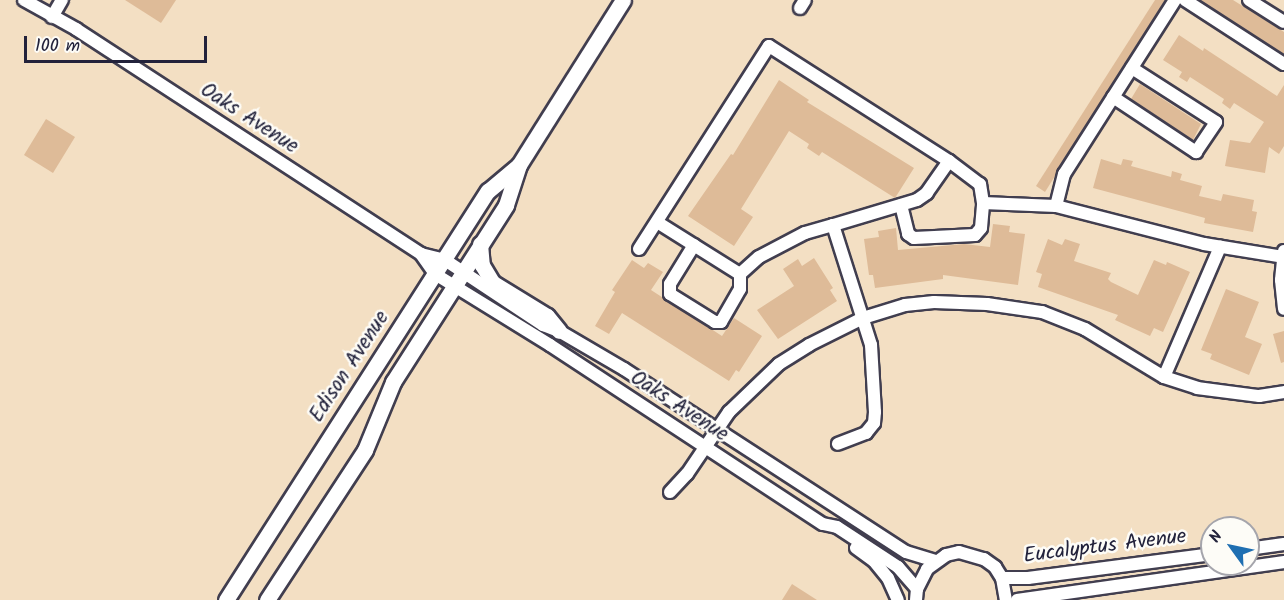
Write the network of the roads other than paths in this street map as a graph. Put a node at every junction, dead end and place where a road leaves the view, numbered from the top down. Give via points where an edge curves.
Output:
1 (24, 0) edge
2 (62, 0) edge
3 (623, 0) edge
4 (1175, 0) edge
5 (1185, 0) edge
6 (1249, 0) edge
7 (52, 16) junction
8 (1284, 22) edge
9 (1284, 64) edge
10 (1132, 68) junction
11 (1113, 97) junction
12 (949, 161) junction
13 (519, 165) junction
14 (983, 203) junction
15 (901, 205) junction
16 (1056, 206) junction
17 (657, 222) junction
18 (833, 225) junction
19 (480, 244) junction
20 (694, 245) junction
21 (1220, 248) junction
22 (639, 249) dead end
23 (421, 254) junction
24 (1283, 254) edge
25 (444, 260) junction
26 (463, 271) junction
27 (435, 274) junction
28 (740, 274) junction
29 (453, 286) junction
30 (1284, 309) edge
31 (863, 318) junction
32 (559, 331) junction
33 (1164, 377) junction
34 (1284, 392) edge
35 (717, 429) junction
36 (838, 444) dead end
37 (704, 447) junction
38 (670, 492) dead end
39 (824, 524) junction
40 (1284, 544) edge
41 (1260, 547) edge
42 (1200, 556) edge
43 (935, 561) junction
44 (1284, 562) edge
45 (1002, 578) junction
46 (917, 594) edge
47 (226, 600) edge
48 (267, 600) edge
49 (898, 600) edge
50 (1006, 600) edge
51 (1017, 600) edge

1 - 7 street, Oaks Avenue
2 - 7 street
3 - 13 main road, Edison Avenue
4 - 10 street
5 - 9 street
6 - 8 street
7 - 23 street, Oaks Avenue
10 - 11 street
10 - 11 street via 1216,122 1197,152
11 - 16 street via 1064,174
12 - 14 street via 980,184
12 - 15 street via 927,193
12 - 17 street via 769,46
13 - 19 main road, Edison Avenue via 506,205
13 - 25 main road, Edison Avenue via 488,191
14 - 15 street via 981,228 975,235 914,238 908,234
14 - 16 street
15 - 18 street
16 - 21 street
17 - 20 street
17 - 22 street
18 - 28 street via 805,233 759,257
18 - 31 street
19 - 26 main road, Edison Avenue
19 - 32 main road via 482,266 493,283 548,316
20 - 28 street
20 - 28 street via 670,284 670,294 721,322 740,289
21 - 24 street
21 - 33 street
23 - 25 street, Oaks Avenue
23 - 27 street, Oaks Avenue
24 - 30 street
25 - 26 street, Oaks Avenue
25 - 27 main road, Edison Avenue
26 - 29 main road, Edison Avenue
26 - 32 street, Oaks Avenue via 543,325
27 - 29 street, Oaks Avenue
27 - 47 main road, Edison Avenue
29 - 37 street, Oaks Avenue
29 - 48 main road, Edison Avenue via 393,382 365,450
31 - 33 street via 905,305 934,302 1041,312 1085,328
31 - 35 street via 780,364 729,412
31 - 36 street via 871,345 874,423 866,433
32 - 35 street, Oaks Avenue
33 - 34 street via 1226,394 1259,396
35 - 37 street
35 - 43 street, Oaks Avenue via 906,552
37 - 38 street
37 - 39 street, Oaks Avenue
39 - 46 street, Oaks Avenue via 837,527 898,567
39 - 49 street via 873,561 888,578
40 - 41 street
42 - 45 street, Eucalyptus Avenue
43 - 45 street via 953,554 972,554 995,567
43 - 46 street via 927,569
44 - 51 street, Eucalyptus Avenue
45 - 50 street

